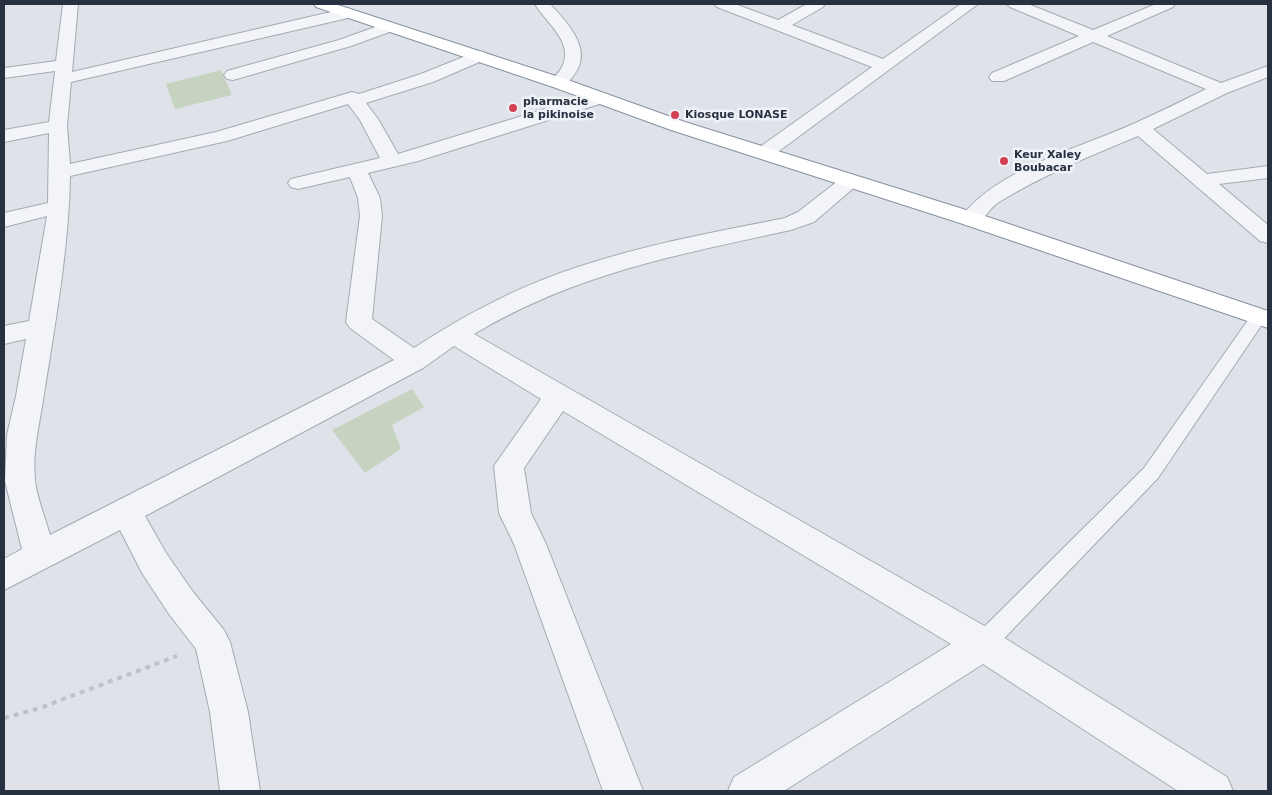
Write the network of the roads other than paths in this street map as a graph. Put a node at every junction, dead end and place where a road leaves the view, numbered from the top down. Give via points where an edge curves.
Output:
1 (70, 4) edge
2 (321, 4) edge
3 (542, 4) edge
4 (722, 4) edge
5 (818, 4) edge
6 (970, 4) edge
7 (1015, 4) edge
8 (1168, 4) edge
9 (348, 13) junction
10 (389, 26) junction
11 (779, 26) junction
12 (1094, 37) junction
13 (478, 56) junction
14 (883, 65) junction
15 (1268, 71) edge
16 (64, 72) junction
17 (4, 73) edge
18 (233, 75) dead end
19 (998, 77) dead end
20 (1239, 82) junction
21 (559, 83) junction
22 (1221, 89) junction
23 (1268, 92) edge
24 (600, 98) junction
25 (355, 101) junction
26 (58, 126) junction
27 (1140, 128) junction
28 (4, 136) edge
29 (764, 154) junction
30 (392, 162) junction
31 (357, 170) junction
32 (60, 172) junction
33 (1268, 172) edge
34 (1205, 180) junction
35 (850, 181) junction
36 (298, 183) dead end
37 (59, 207) junction
38 (971, 219) junction
39 (4, 220) edge
40 (1268, 236) edge
41 (1264, 319) edge
42 (41, 327) junction
43 (453, 334) junction
44 (4, 335) edge
45 (414, 361) junction
46 (559, 395) junction
47 (126, 511) junction
48 (40, 556) junction
49 (4, 575) edge
50 (982, 644) junction
51 (240, 791) edge
52 (623, 791) edge
53 (748, 791) edge
54 (1213, 791) edge

1 - 16 street
2 - 9 highway
3 - 21 street via 566,33 574,55
4 - 11 street
5 - 11 street
6 - 14 street
7 - 12 street
8 - 12 street
9 - 10 highway
9 - 16 street
10 - 13 highway
10 - 18 street via 344,43
11 - 14 street
12 - 19 street
12 - 22 street
13 - 21 highway
13 - 25 street via 427,78
14 - 29 street
15 - 20 street
16 - 17 street
16 - 26 street
20 - 22 street
20 - 23 street
21 - 24 highway
22 - 27 street
24 - 29 highway
24 - 30 street
25 - 30 street via 369,119
25 - 32 street via 352,97 220,137
26 - 28 street
26 - 32 street
27 - 34 street
27 - 38 street via 1012,184 990,199
29 - 35 highway
30 - 31 street
31 - 36 street
31 - 45 street via 369,198 371,216 359,322
32 - 37 street
33 - 34 street
34 - 40 street
35 - 38 highway
35 - 43 street via 806,217 791,223 589,271 527,294
37 - 39 street
37 - 42 street
38 - 41 highway
41 - 50 lane via 1151,473
42 - 44 street
42 - 48 street via 21,435 20,481
43 - 45 street
43 - 46 street
45 - 47 street
46 - 50 street
46 - 52 street via 509,466 511,489 515,513 530,544
47 - 48 street
47 - 51 street via 154,563 212,642 230,712
48 - 49 street
50 - 53 street
50 - 54 street

